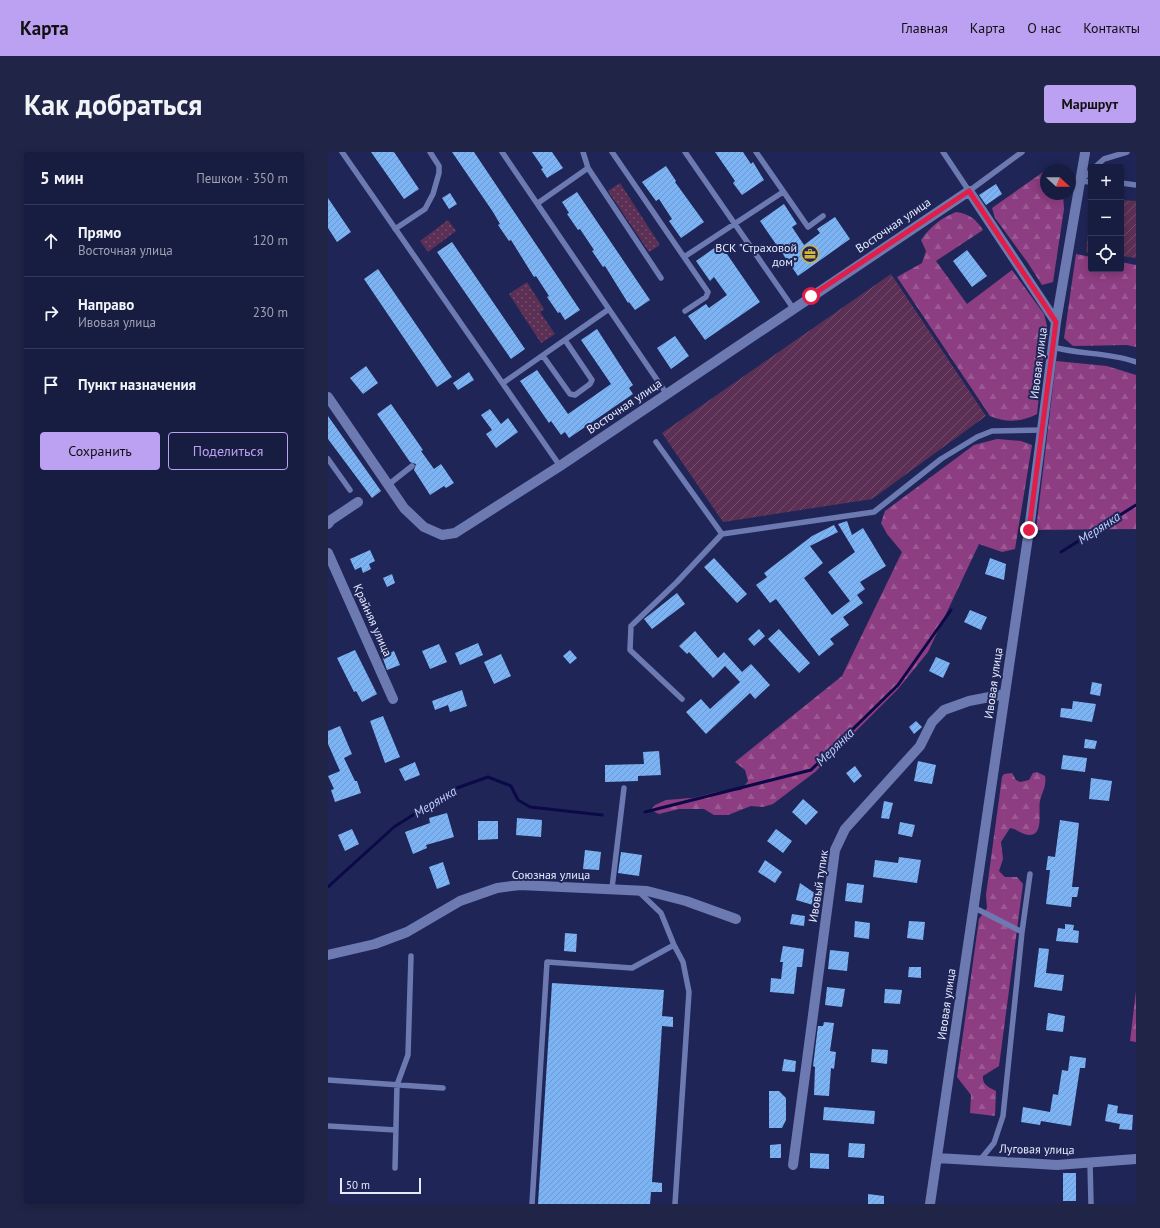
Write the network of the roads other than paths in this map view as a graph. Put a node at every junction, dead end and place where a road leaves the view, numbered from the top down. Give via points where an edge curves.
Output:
1 (342, 152) edge
2 (430, 152) edge
3 (502, 152) edge
4 (583, 152) edge
5 (612, 152) edge
6 (685, 152) edge
7 (756, 152) edge
8 (943, 152) edge
9 (1022, 152) edge
10 (1127, 152) edge
11 (1085, 153) edge
12 (1098, 164) edge
13 (588, 168) junction
14 (1088, 174) edge
15 (1079, 181) junction
16 (1088, 182) edge
17 (1124, 183) edge
18 (1136, 184) edge
19 (969, 191) junction
20 (783, 192) junction
21 (538, 203) junction
22 (823, 216) dead end
23 (734, 224) junction
24 (396, 229) junction
25 (684, 257) junction
26 (661, 278) dead end
27 (793, 308) junction
28 (610, 309) junction
29 (685, 311) dead end
30 (1056, 322) junction
31 (565, 340) junction
32 (1053, 347) junction
33 (543, 356) junction
34 (1136, 362) edge
35 (503, 383) junction
36 (666, 393) junction
37 (328, 397) edge
38 (1043, 430) junction
39 (656, 442) dead end
40 (328, 459) edge
41 (412, 466) dead end
42 (560, 466) junction
43 (388, 484) junction
44 (350, 490) dead end
45 (358, 502) dead end
46 (328, 524) edge
47 (722, 534) junction
48 (328, 553) edge
49 (1005, 694) junction
50 (393, 699) dead end
51 (682, 699) dead end
52 (624, 788) dead end
53 (1030, 874) dead end
54 (612, 888) junction
55 (637, 890) junction
56 (973, 907) junction
57 (736, 919) dead end
58 (1022, 932) junction
59 (674, 945) junction
60 (328, 955) edge
61 (411, 956) dead end
62 (328, 1080) edge
63 (397, 1084) junction
64 (443, 1088) dead end
65 (328, 1126) edge
66 (396, 1130) junction
67 (937, 1158) junction
68 (1136, 1159) edge
69 (980, 1161) junction
70 (1090, 1163) junction
71 (793, 1165) dead end
72 (395, 1168) dead end
73 (532, 1204) edge
74 (675, 1204) edge
75 (930, 1204) edge
76 (1091, 1204) edge

1 - 24 lane
2 - 24 lane via 439,166 433,194 425,209
3 - 21 lane
4 - 13 lane
5 - 25 lane
6 - 23 lane
7 - 20 lane
8 - 19 lane
9 - 19 lane
10 - 12 lane via 1104,159
11 - 15 street
13 - 21 lane
13 - 26 lane
14 - 15 lane
15 - 16 lane
15 - 30 street
17 - 18 lane
19 - 27 street, Восточная улица
19 - 30 street, Ивовая улица
20 - 22 lane via 808,227
20 - 23 lane
21 - 28 lane
23 - 25 lane
23 - 27 lane
24 - 35 lane
25 - 29 lane via 708,294
27 - 36 street, Восточная улица
28 - 31 lane
28 - 36 lane
30 - 32 street, Ивовая улица
31 - 33 lane
31 - 33 lane via 592,380 575,395 570,394
32 - 34 lane via 1066,351 1122,357
32 - 38 street, Ивовая улица
33 - 35 lane
35 - 42 lane
36 - 42 street, Восточная улица
37 - 43 street, Восточная улица
38 - 47 lane via 992,431 976,437 941,459 874,512
38 - 49 street, Ивовая улица
39 - 47 lane
40 - 44 lane
41 - 43 lane
42 - 43 street, Восточная улица via 455,533 442,535 424,527 404,508
45 - 46 street
47 - 51 lane via 631,626 630,650
48 - 50 street, Крайняя улица
49 - 56 street, Ивовая улица
49 - 71 street, Ивовый тупик via 969,701 944,710 932,722 920,746 845,829 836,850
52 - 54 lane
53 - 58 lane
54 - 55 street, Союзная улица
54 - 60 street, Союзная улица via 520,885 496,888 460,901 407,932 375,944
55 - 57 street, Союзная улица via 686,901
55 - 59 lane via 661,913
56 - 58 lane
56 - 67 street, Ивовая улица
58 - 69 lane via 1003,1116 994,1143
59 - 73 lane via 632,968 547,962
59 - 74 lane via 683,962 689,992
61 - 63 lane via 408,1055
62 - 63 lane
63 - 64 lane
63 - 66 lane
65 - 66 lane
66 - 72 lane
67 - 69 street, Луговая улица
67 - 75 street, Ивовая улица
68 - 70 street, Луговая улица
69 - 70 street, Луговая улица via 1057,1165
70 - 76 lane

